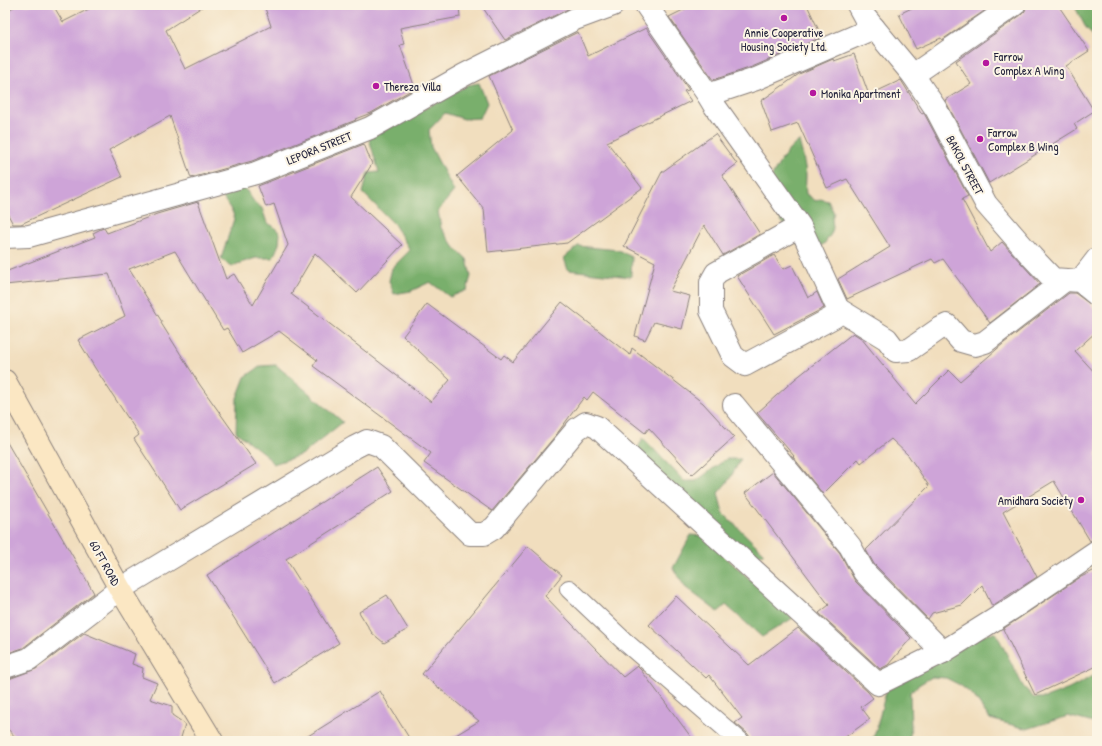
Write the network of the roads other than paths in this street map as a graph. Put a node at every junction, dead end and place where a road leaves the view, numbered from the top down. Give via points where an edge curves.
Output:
1 (646, 5) edge
2 (858, 5) edge
3 (1014, 5) edge
4 (599, 7) edge
5 (874, 28) junction
6 (913, 75) junction
7 (708, 95) junction
8 (800, 226) junction
9 (5, 237) edge
10 (1097, 259) edge
11 (1072, 280) junction
12 (1097, 295) edge
13 (838, 309) junction
14 (5, 381) edge
15 (734, 405) dead end
16 (1097, 551) edge
17 (120, 589) junction
18 (569, 589) dead end
19 (943, 652) junction
20 (5, 667) edge
21 (212, 741) edge
22 (740, 741) edge

1 - 7 street
2 - 5 street, BAKOL STREET
3 - 6 street
4 - 9 street, LEPORA STREET via 464,75 370,128 256,173 28,236
5 - 6 street, BAKOL STREET
5 - 7 street via 756,79
6 - 11 street, BAKOL STREET via 936,109 986,204 1053,279
7 - 8 street
8 - 13 street
8 - 13 street via 716,273 711,282 710,311 733,356 745,365 834,317
10 - 11 street
11 - 12 street, BAKOL STREET
11 - 13 street via 985,342 975,345 961,341 947,325 909,350 896,351 887,339
14 - 17 street, 60 FT ROAD
15 - 19 street via 850,546 864,572
16 - 19 street
17 - 19 street via 366,441 381,446 470,534 484,534 494,528 577,429 586,423 596,428 878,684
17 - 20 street via 29,659
17 - 21 street, 60 FT ROAD
18 - 22 lane via 623,640

